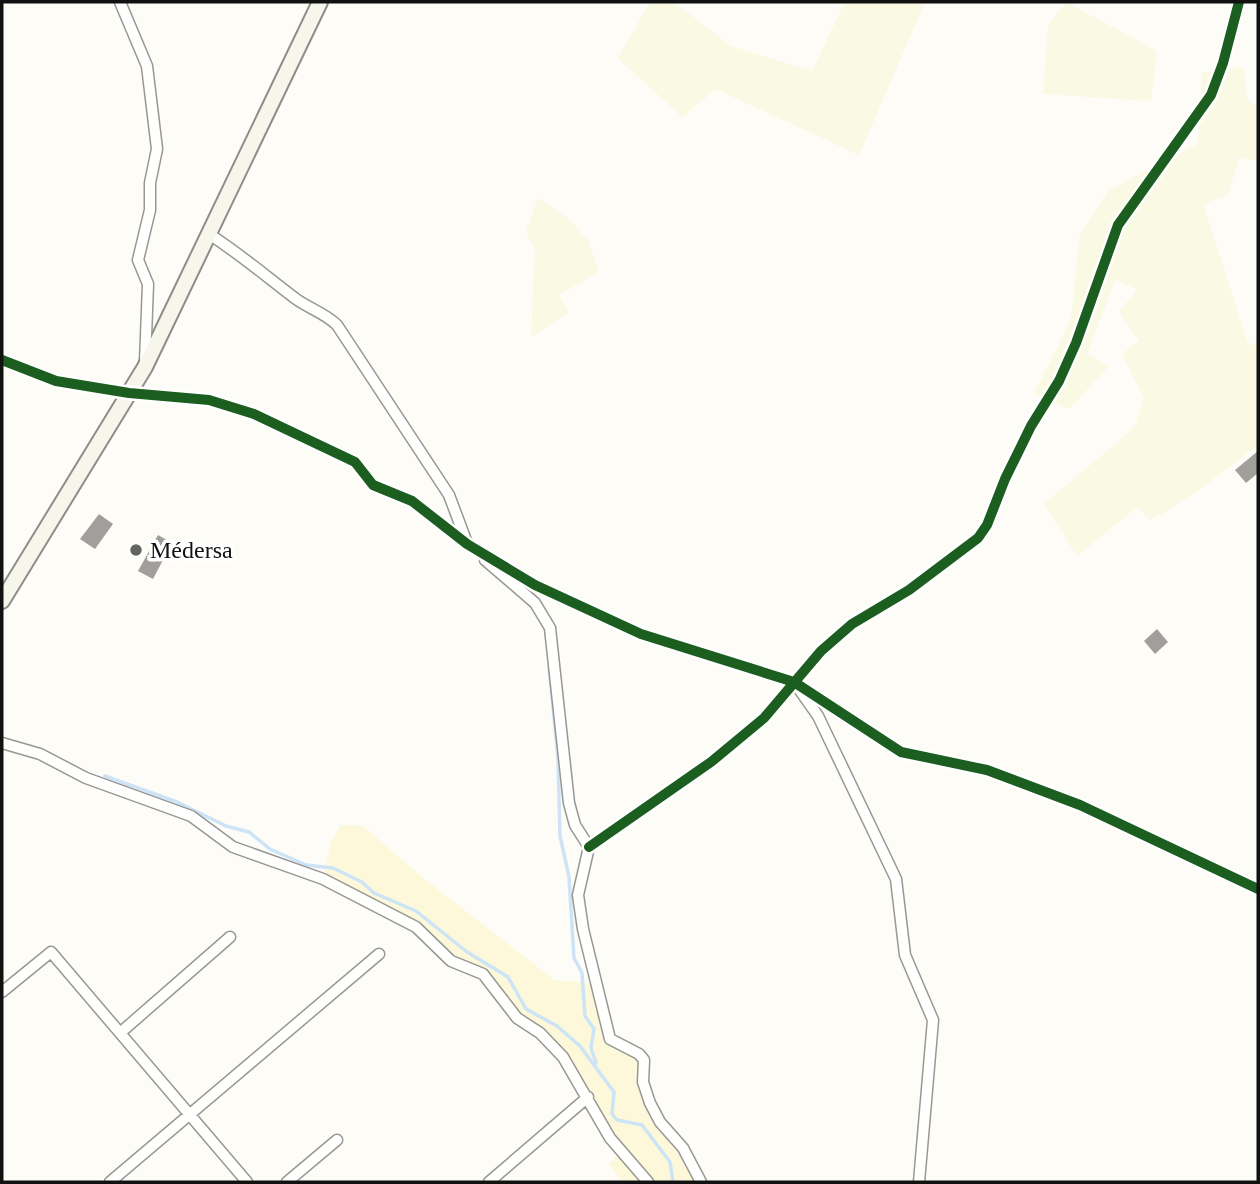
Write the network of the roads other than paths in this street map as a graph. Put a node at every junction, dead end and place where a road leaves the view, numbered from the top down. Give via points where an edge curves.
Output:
1 (120, 2) edge
2 (320, 2) edge
3 (1239, 2) edge
4 (209, 234) junction
5 (2, 360) edge
6 (145, 367) junction
7 (129, 393) junction
8 (467, 544) junction
9 (2, 601) edge
10 (794, 682) junction
11 (2, 743) edge
12 (589, 847) junction
13 (1258, 889) edge
14 (230, 937) dead end
15 (379, 954) dead end
16 (2, 992) edge
17 (120, 1033) junction
18 (587, 1097) junction
19 (190, 1115) junction
20 (337, 1140) dead end
21 (110, 1182) edge
22 (247, 1182) edge
23 (287, 1182) edge
24 (489, 1182) edge
25 (648, 1182) edge
26 (701, 1182) edge
27 (919, 1182) edge

1 - 6 street via 147,66 157,149 138,260 148,284
2 - 4 street
3 - 10 street via 1211,95 1118,225 1076,343 1005,479 987,525 978,538 909,590 852,624
4 - 6 street
4 - 8 street via 337,325 449,495
5 - 7 street via 56,381
6 - 7 street
7 - 8 street via 209,400 254,414 355,462 373,485 412,501
7 - 9 street
8 - 10 street via 535,585 641,634
8 - 12 street via 535,603 550,628 569,803 575,825
10 - 12 street via 764,718 711,762
10 - 13 street via 901,752 987,770 1080,805
10 - 27 street via 818,716 896,879 905,955 933,1020
11 - 18 street via 191,816 233,848 323,879 416,927 451,961 493,983 517,1018 563,1057
12 - 26 street via 578,895 610,1039 644,1060 643,1082 650,1103
14 - 17 street
15 - 19 street
16 - 17 street via 51,952
17 - 19 street
18 - 24 street
18 - 25 street via 610,1138
19 - 21 street
19 - 22 street
20 - 23 street

